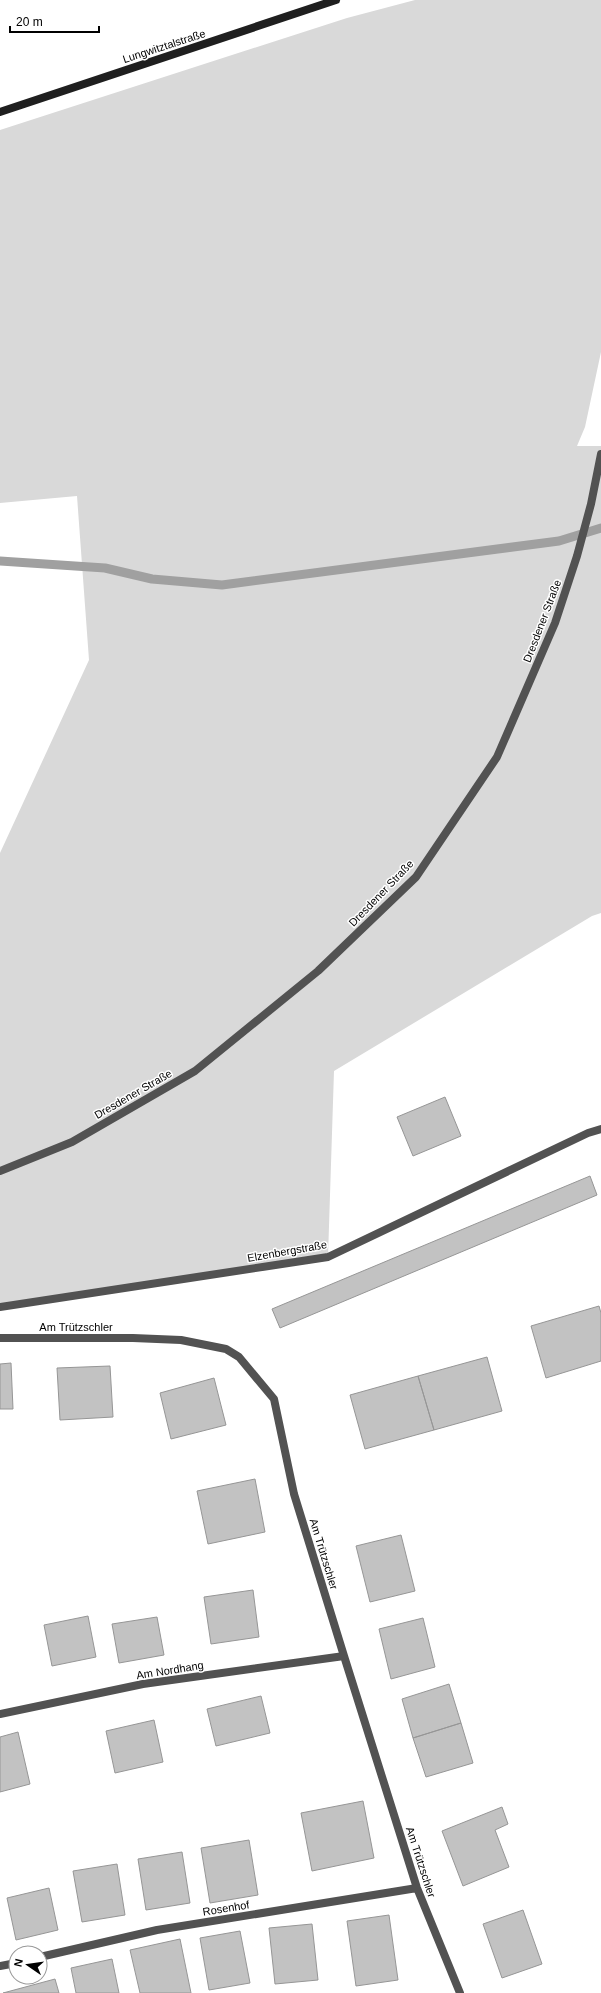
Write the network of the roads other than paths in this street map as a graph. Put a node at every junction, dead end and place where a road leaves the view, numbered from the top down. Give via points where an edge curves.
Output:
1 (336, 0) edge
2 (0, 112) edge
3 (601, 454) edge
4 (601, 1129) edge
5 (0, 1171) edge
6 (0, 1306) edge
7 (0, 1338) edge
8 (344, 1656) junction
9 (0, 1714) edge
10 (417, 1888) junction
11 (48, 1955) edge
12 (460, 1993) edge

1 - 2 main road, Lungwitztalstraße
3 - 5 street, Dresdener Straße via 577,556 555,623 497,757 416,877 318,971 196,1071 72,1142
4 - 6 street, Elzenbergstraße via 328,1257
7 - 8 street, Am Trützschler via 181,1340 226,1349 240,1357 274,1399 294,1494
8 - 9 street, Am Nordhang via 143,1684
8 - 10 street, Am Trützschler
10 - 11 street, Rosenhof via 157,1930
10 - 12 street, Am Trützschler

